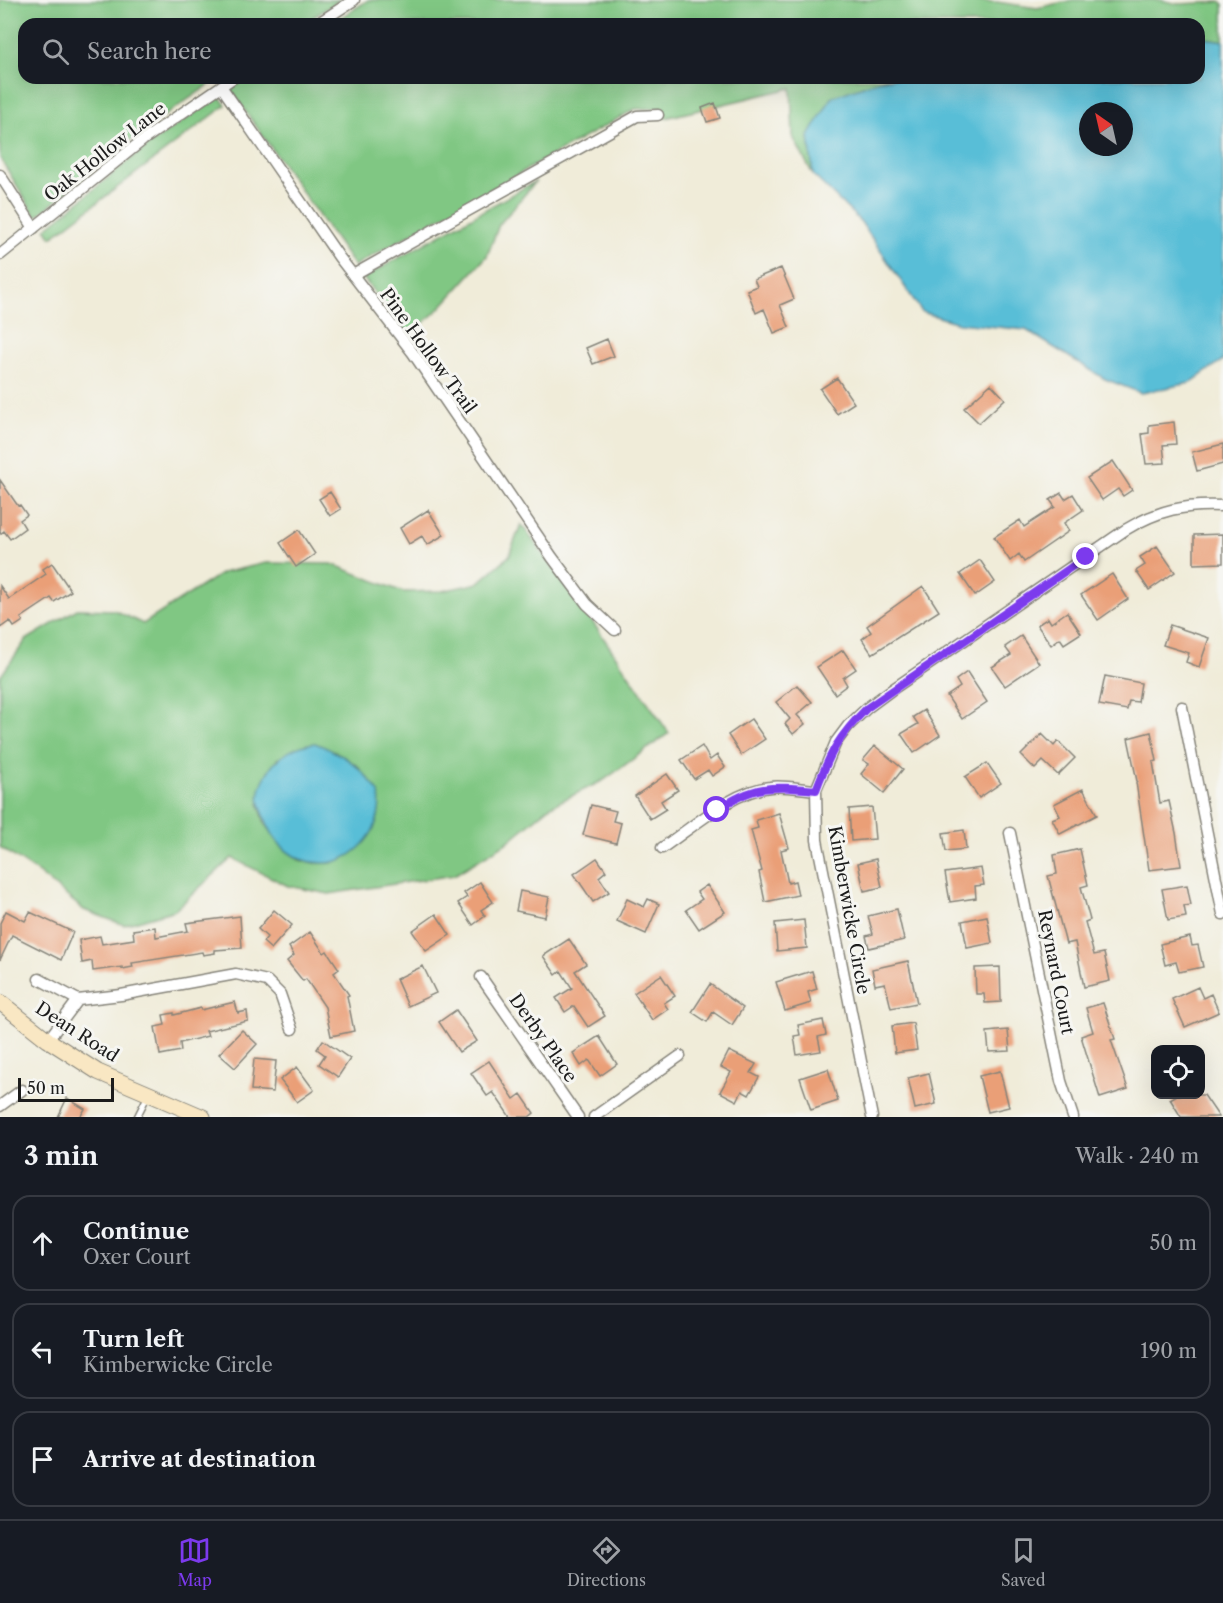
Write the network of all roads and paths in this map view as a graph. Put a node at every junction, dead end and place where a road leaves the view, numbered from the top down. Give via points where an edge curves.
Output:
1 (354, 0) edge
2 (326, 18) edge
3 (224, 84) edge
4 (221, 86) junction
5 (658, 116) dead end
6 (0, 175) edge
7 (34, 228) junction
8 (0, 255) edge
9 (353, 275) junction
10 (1223, 506) edge
11 (615, 630) dead end
12 (1182, 707) dead end
13 (816, 790) junction
14 (1010, 833) dead end
15 (662, 848) dead end
16 (1223, 914) edge
17 (481, 977) dead end
18 (39, 979) dead end
19 (78, 1000) junction
20 (0, 1002) edge
21 (292, 1029) dead end
22 (48, 1040) junction
23 (680, 1056) dead end
24 (22, 1090) dead end
25 (149, 1094) junction
26 (0, 1106) edge
27 (137, 1117) edge
28 (203, 1117) edge
29 (578, 1117) edge
30 (594, 1117) edge
31 (872, 1117) edge
32 (1072, 1117) edge

1 - 2 street
3 - 4 street, Oak Hollow Lane
4 - 7 street, Oak Hollow Lane via 143,140
4 - 9 street, Pine Hollow Trail
5 - 9 street via 636,116
6 - 7 street
7 - 8 street, Oak Hollow Lane
9 - 11 street, Pine Hollow Trail via 413,353 587,604
10 - 13 street, Kimberwicke Circle via 1171,509 1143,519 890,691 842,734
12 - 16 street
13 - 15 street via 771,786 754,790 736,797
13 - 31 street, Kimberwicke Circle via 817,840
14 - 32 street, Reynard Court via 1061,1081
17 - 29 street, Derby Place
18 - 19 street
19 - 21 street via 236,974 267,981 280,994
19 - 22 street
20 - 22 main road, Dean Road
22 - 25 main road, Dean Road via 98,1072
23 - 30 street
24 - 26 street
25 - 27 lane
25 - 28 main road, Dean Road

